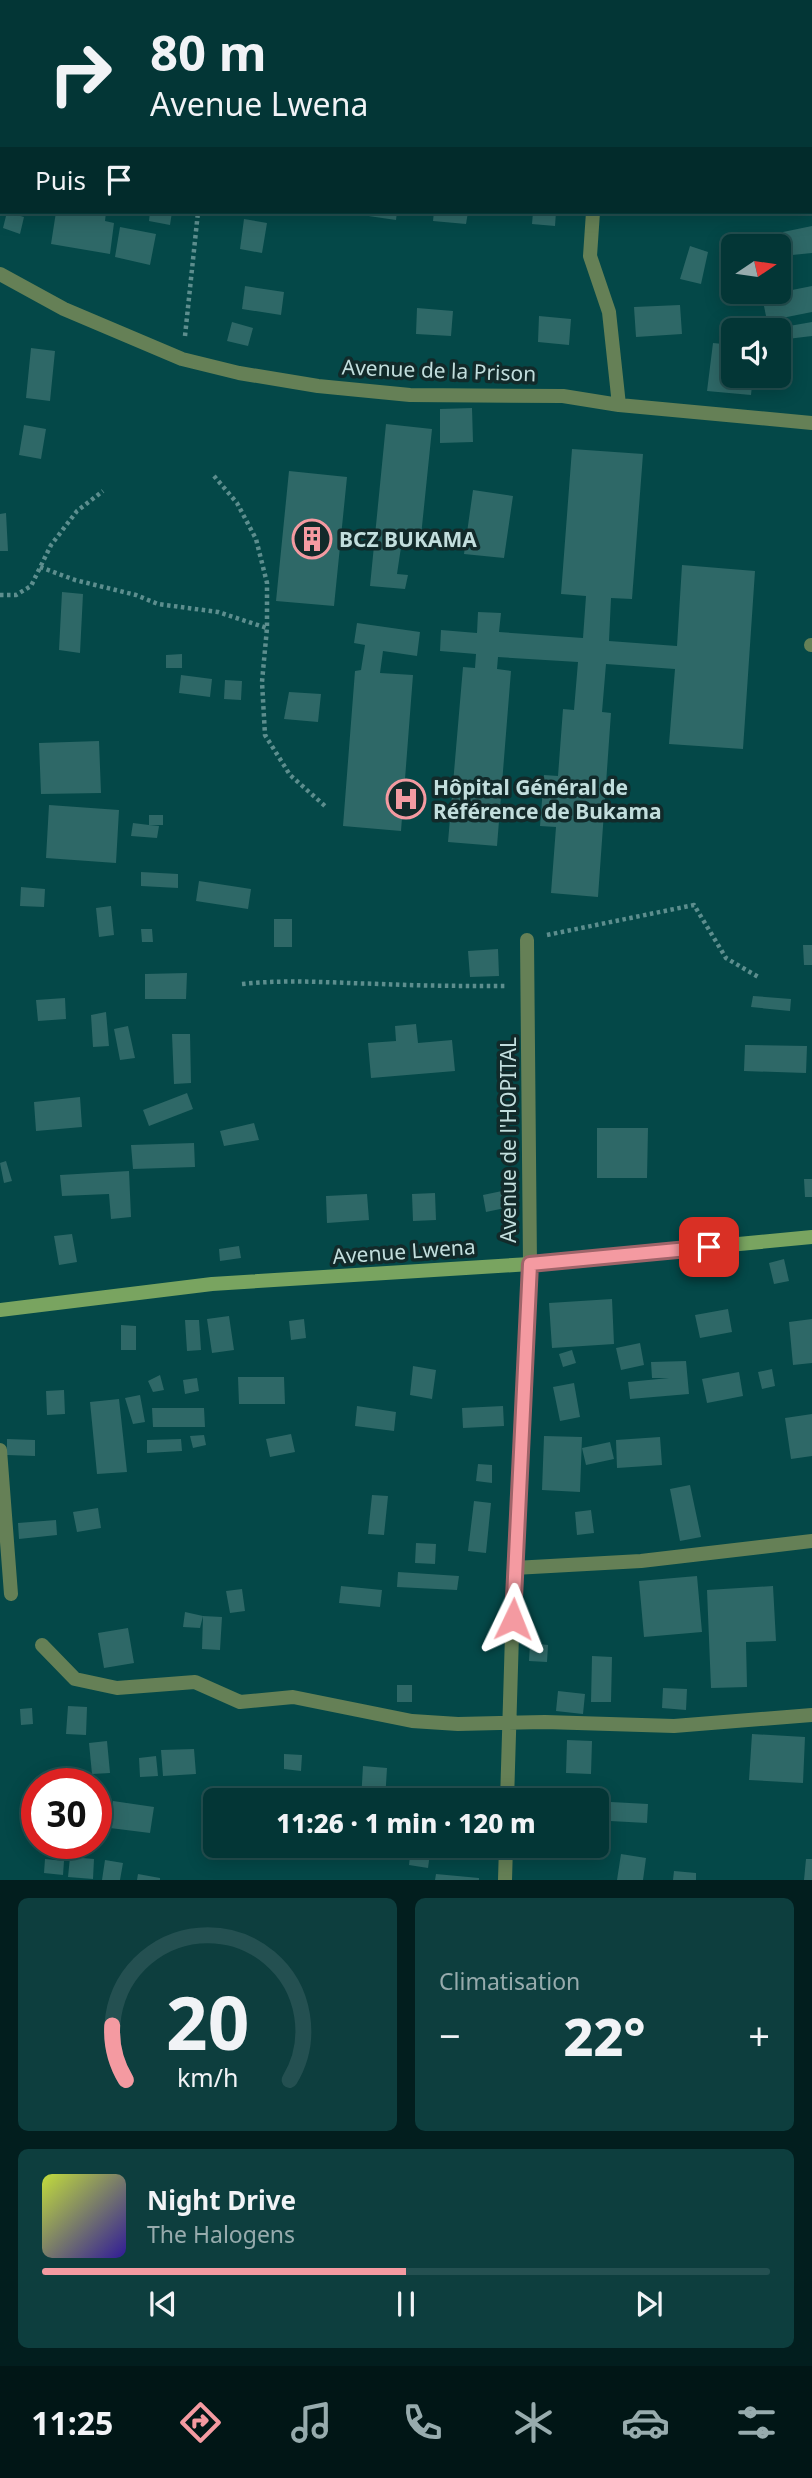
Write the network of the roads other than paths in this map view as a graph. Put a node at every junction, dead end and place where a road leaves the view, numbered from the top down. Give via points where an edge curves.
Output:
1 (593, 214) edge
2 (0, 274) edge
3 (619, 405) junction
4 (812, 423) edge
5 (527, 940) road end
6 (812, 1237) edge
7 (530, 1264) junction
8 (0, 1310) edge
9 (0, 1450) edge
10 (812, 1541) edge
11 (514, 1568) junction
12 (11, 1594) dead end
13 (42, 1645) dead end
14 (812, 1715) edge
15 (510, 1722) junction
16 (507, 1788) edge
17 (506, 1858) edge
18 (505, 1880) edge

1 - 3 street via 590,256 610,312
2 - 3 street, Avenue de la Prison via 64,309 182,359 239,373 410,395 563,396
3 - 4 street, Avenue de la Prison
5 - 7 street, Avenue de l'HOPITAL
6 - 7 main road, Avenue Lwena
7 - 8 main road, Avenue Lwena via 212,1284
7 - 11 street, Avenue de l'HOPITAL
9 - 12 street
10 - 11 street via 641,1561
11 - 15 street, Avenue de l'HOPITAL
13 - 15 street via 75,1679 117,1688 195,1682 240,1702 293,1698 412,1721
14 - 15 street via 674,1726
15 - 16 street, Avenue de l'HOPITAL
17 - 18 street

